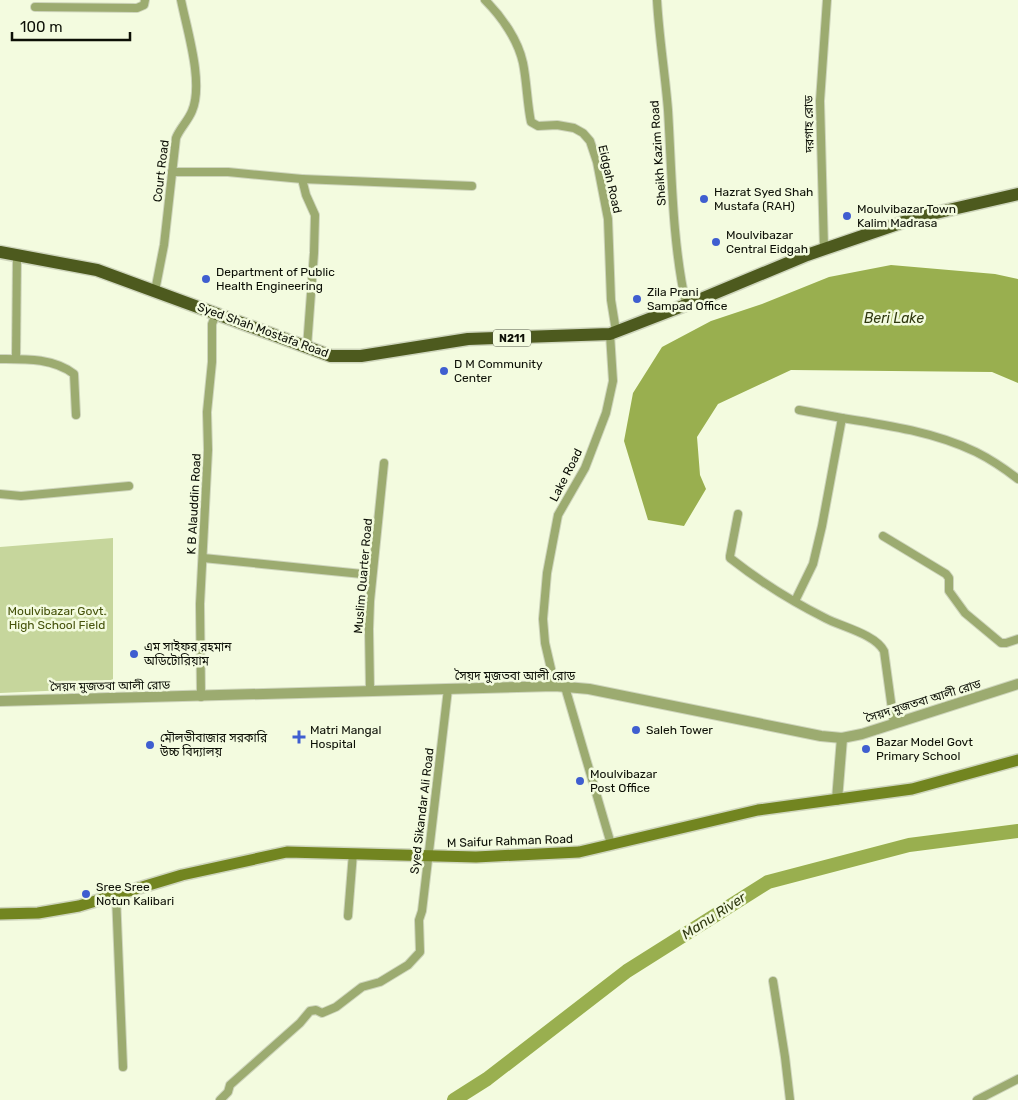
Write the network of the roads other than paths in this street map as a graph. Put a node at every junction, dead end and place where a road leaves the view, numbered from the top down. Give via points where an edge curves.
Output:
1 (145, 0) edge
2 (181, 0) edge
3 (485, 0) edge
4 (657, 0) edge
5 (827, 0) edge
6 (35, 7) dead end
7 (172, 172) junction
8 (302, 179) junction
9 (472, 186) dead end
10 (1018, 194) edge
11 (824, 249) junction
12 (0, 252) edge
13 (17, 255) junction
14 (155, 292) junction
15 (686, 304) junction
16 (216, 314) junction
17 (613, 333) junction
18 (307, 347) junction
19 (0, 359) edge
20 (16, 359) junction
21 (799, 410) dead end
22 (76, 415) dead end
23 (842, 418) junction
24 (384, 462) dead end
25 (1018, 479) edge
26 (129, 486) dead end
27 (0, 494) edge
28 (738, 514) dead end
29 (883, 536) dead end
30 (203, 558) junction
31 (372, 575) junction
32 (795, 601) junction
33 (1018, 639) edge
34 (1018, 684) edge
35 (560, 687) junction
36 (448, 689) junction
37 (370, 691) junction
38 (201, 697) junction
39 (0, 701) edge
40 (894, 724) junction
41 (842, 738) junction
42 (1018, 760) edge
43 (836, 800) junction
44 (611, 844) junction
45 (353, 854) junction
46 (428, 857) junction
47 (116, 895) junction
48 (0, 914) edge
49 (348, 916) dead end
50 (772, 981) dead end
51 (123, 1067) dead end
52 (1018, 1079) edge
53 (980, 1099) edge
54 (220, 1100) edge
55 (790, 1100) edge

1 - 6 street via 144,5 137,8
2 - 7 street, Court Road via 194,62 196,95 192,112 176,138
3 - 17 street, Eidgah Road via 512,36 523,61 531,122 538,126 574,128 590,141 608,219
4 - 15 street, Sheikh Kazim Road via 668,108 672,193
5 - 11 street, দরগাহ রোড via 820,101
7 - 8 street via 228,172
7 - 14 street, Court Road
8 - 9 street
8 - 18 street via 315,215
10 - 11 highway, Syed Shah Mostafa Road / N211 via 918,217
11 - 15 highway, Syed Shah Mostafa Road / N211
12 - 13 highway, Syed Shah Mostafa Road / N211
13 - 14 highway, Syed Shah Mostafa Road / N211 via 97,270
13 - 20 street
14 - 16 highway, Syed Shah Mostafa Road / N211
15 - 17 highway, Syed Shah Mostafa Road / N211
16 - 18 highway, Syed Shah Mostafa Road / N211
16 - 30 street, K B Alauddin Road via 212,324 207,412
17 - 18 highway, Syed Shah Mostafa Road / N211 via 468,339 361,356 331,356
17 - 35 street, Lake Road via 613,381 606,413 585,468 558,515 547,572 543,619 545,643
19 - 20 street
20 - 22 street via 49,362 74,374
21 - 23 street
23 - 25 street via 940,438 977,452
23 - 32 street via 813,564
24 - 31 street, Muslim Quarter Road
26 - 27 street via 21,496
28 - 32 street via 730,558
29 - 33 street via 946,574 950,578 948,591 965,614 1001,643
30 - 31 street
30 - 38 street, K B Alauddin Road
31 - 37 street, Muslim Quarter Road
32 - 40 street via 881,645
34 - 40 street, সৈয়দ মুজতবা আলী রোড
35 - 36 street, সৈয়দ মুজতবা আলী রোড
35 - 41 street, সৈয়দ মুজতবা আলী রোড via 589,689
35 - 44 street, Lake Road
36 - 37 street, সৈয়দ মুজতবা আলী রোড
36 - 46 street, Syed Sikandar Ali Road
37 - 38 street, সৈয়দ মুজতবা আলী রোড
38 - 39 street, সৈয়দ মুজতবা আলী রোড
40 - 41 street, সৈয়দ মুজতবা আলী রোড
41 - 43 street
42 - 43 main road, M Saifur Rahman Road via 912,789
43 - 44 main road, M Saifur Rahman Road via 758,810
44 - 46 main road, M Saifur Rahman Road via 579,852
45 - 46 main road, M Saifur Rahman Road
45 - 47 main road, M Saifur Rahman Road via 287,852 182,875
45 - 49 street
46 - 54 street, Syed Sikandar Ali Road via 419,920 420,952 408,965 380,982 362,987 336,1007 322,1013 310,1011 300,1024 230,1084 228,1092
47 - 48 main road, M Saifur Rahman Road via 38,913
47 - 51 street
50 - 55 street
52 - 53 street

